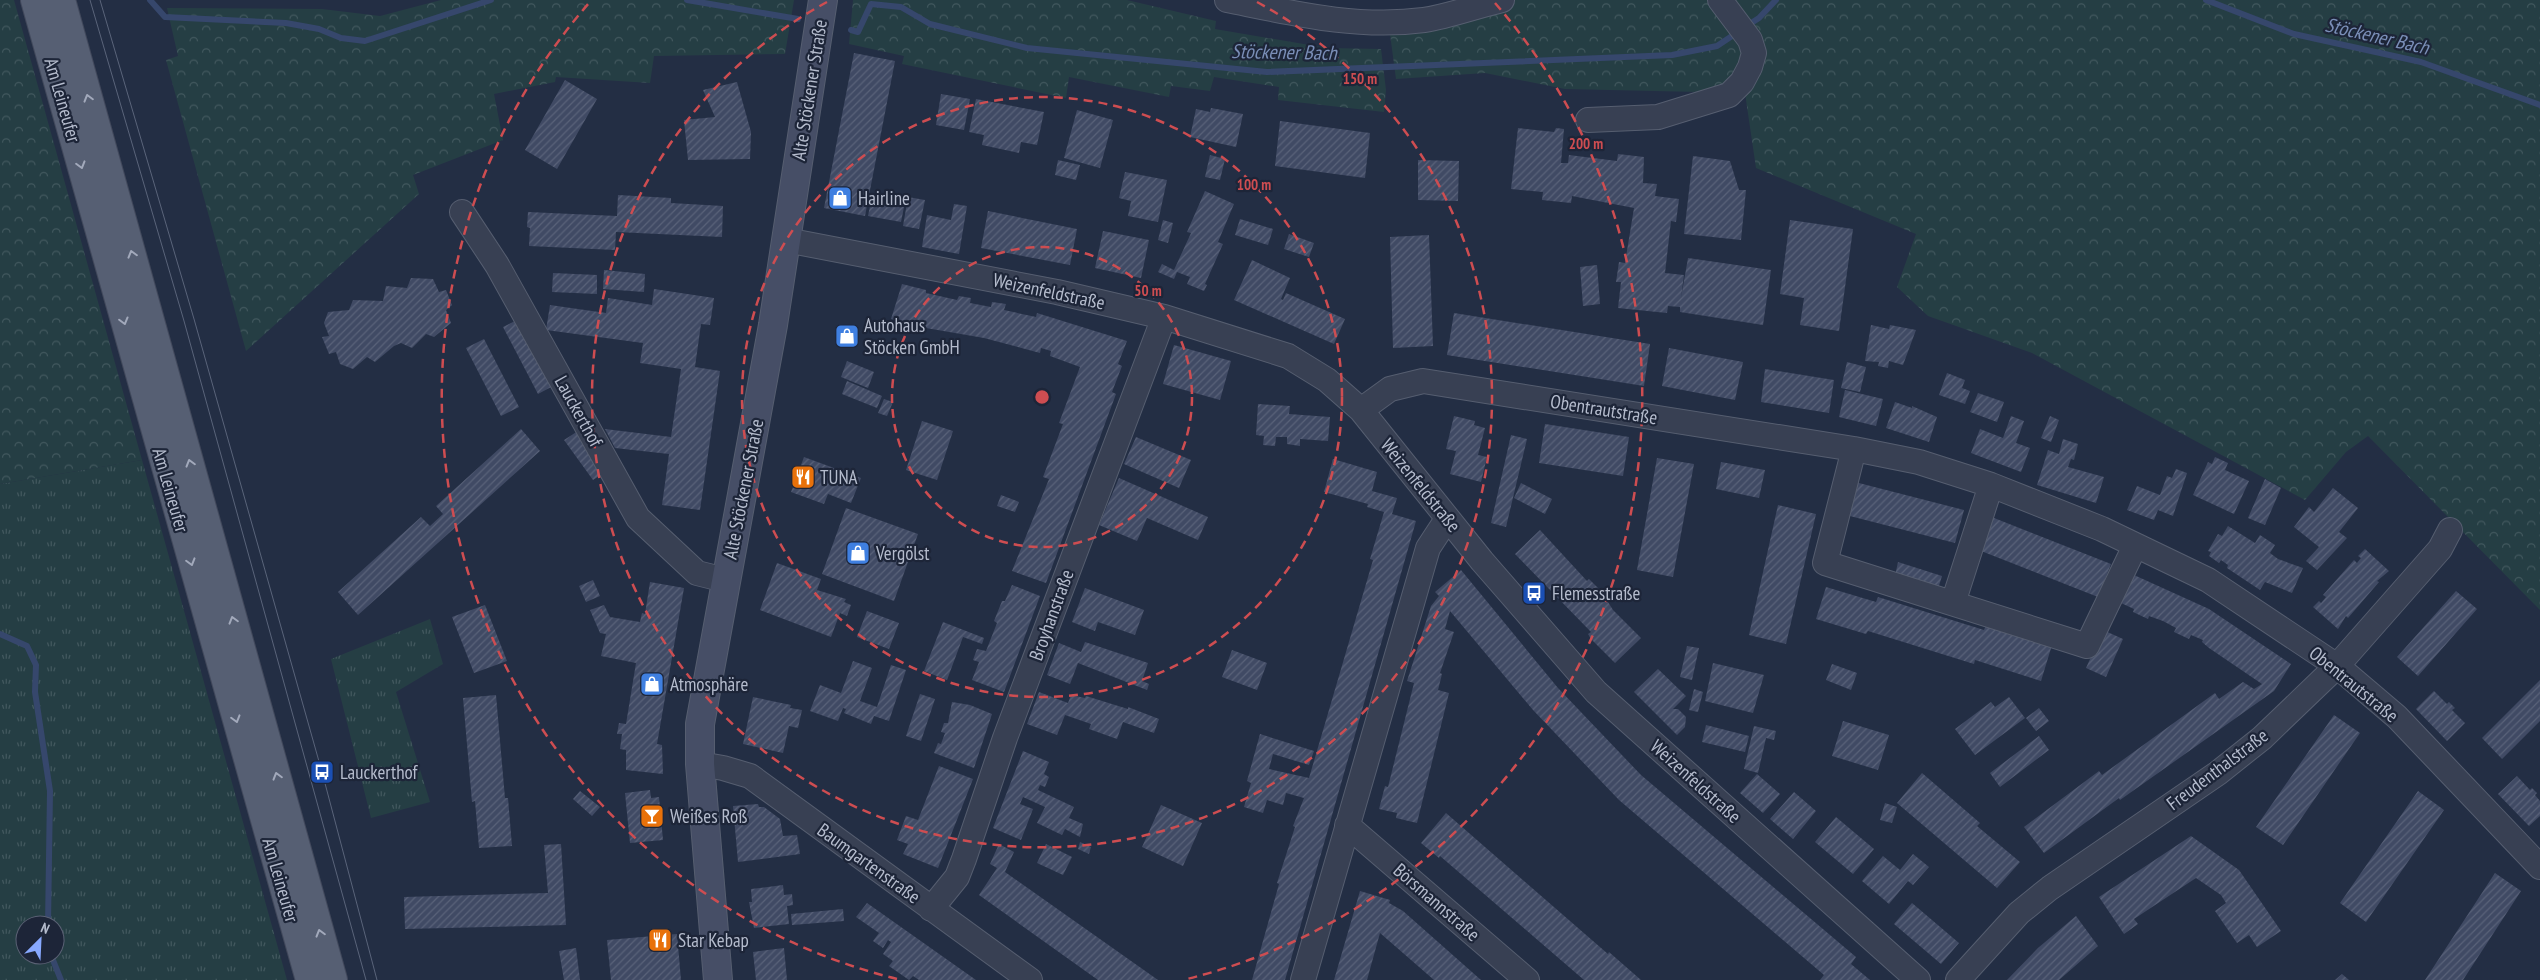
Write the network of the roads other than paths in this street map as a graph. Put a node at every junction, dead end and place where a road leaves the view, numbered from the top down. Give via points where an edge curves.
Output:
1 (35, 0) edge
2 (61, 0) edge
3 (822, 0) edge
4 (1227, 0) edge
5 (1502, 0) edge
6 (1720, 0) edge
7 (1588, 120) dead end
8 (462, 212) dead end
9 (786, 240) junction
10 (1164, 317) junction
11 (1361, 410) junction
12 (1854, 449) junction
13 (1990, 485) junction
14 (1447, 519) junction
15 (2450, 530) dead end
16 (2135, 546) junction
17 (725, 580) junction
18 (1953, 603) junction
19 (2337, 666) junction
20 (700, 764) junction
21 (1347, 825) junction
22 (2540, 867) edge
23 (931, 909) junction
24 (310, 980) edge
25 (333, 980) edge
26 (718, 980) edge
27 (1030, 980) edge
28 (1303, 980) edge
29 (1527, 980) edge
30 (1918, 980) edge
31 (1958, 980) edge

1 -> 24 main road, Am Leineufer
25 -> 2 main road, Am Leineufer
3 - 9 street, Alte Stöckener Straße
4 - 5 street via 1318,18 1384,24 1425,20
6 - 7 street via 1750,40 1754,53 1742,82 1729,95 1658,118
8 - 17 street, Lauckerthof via 497,265 638,518 697,572
9 - 10 street, Weizenfeldstraße via 1057,292
9 - 17 street, Alte Stöckener Straße
10 - 11 street, Weizenfeldstraße via 1288,356 1327,380
10 - 23 street, Broyhanstraße via 1008,728 957,877
11 - 12 street, Obentrautstraße via 1390,389 1423,381
11 - 14 street, Weizenfeldstraße
12 - 13 street, Obentrautstraße via 1919,462
12 - 18 street via 1826,563
13 - 16 street, Obentrautstraße via 2102,529
13 - 18 street
14 - 21 street via 1428,548
14 - 30 street, Weizenfeldstraße via 1596,692
15 - 19 street, Freudenthalstraße via 2440,549
16 - 18 street via 2088,646
16 - 19 street, Obentrautstraße via 2208,580
17 - 20 street, Alte Stöckener Straße via 700,724
19 - 22 street, Obentrautstraße via 2397,717
19 - 31 street, Freudenthalstraße via 2262,738 2218,773 2050,888 2019,913
20 - 23 street, Baumgartenstraße via 750,776
20 - 26 street, Alte Stöckener Straße
21 - 28 street
21 - 29 street, Börsmannstraße
23 - 27 street, Baumgartenstraße

